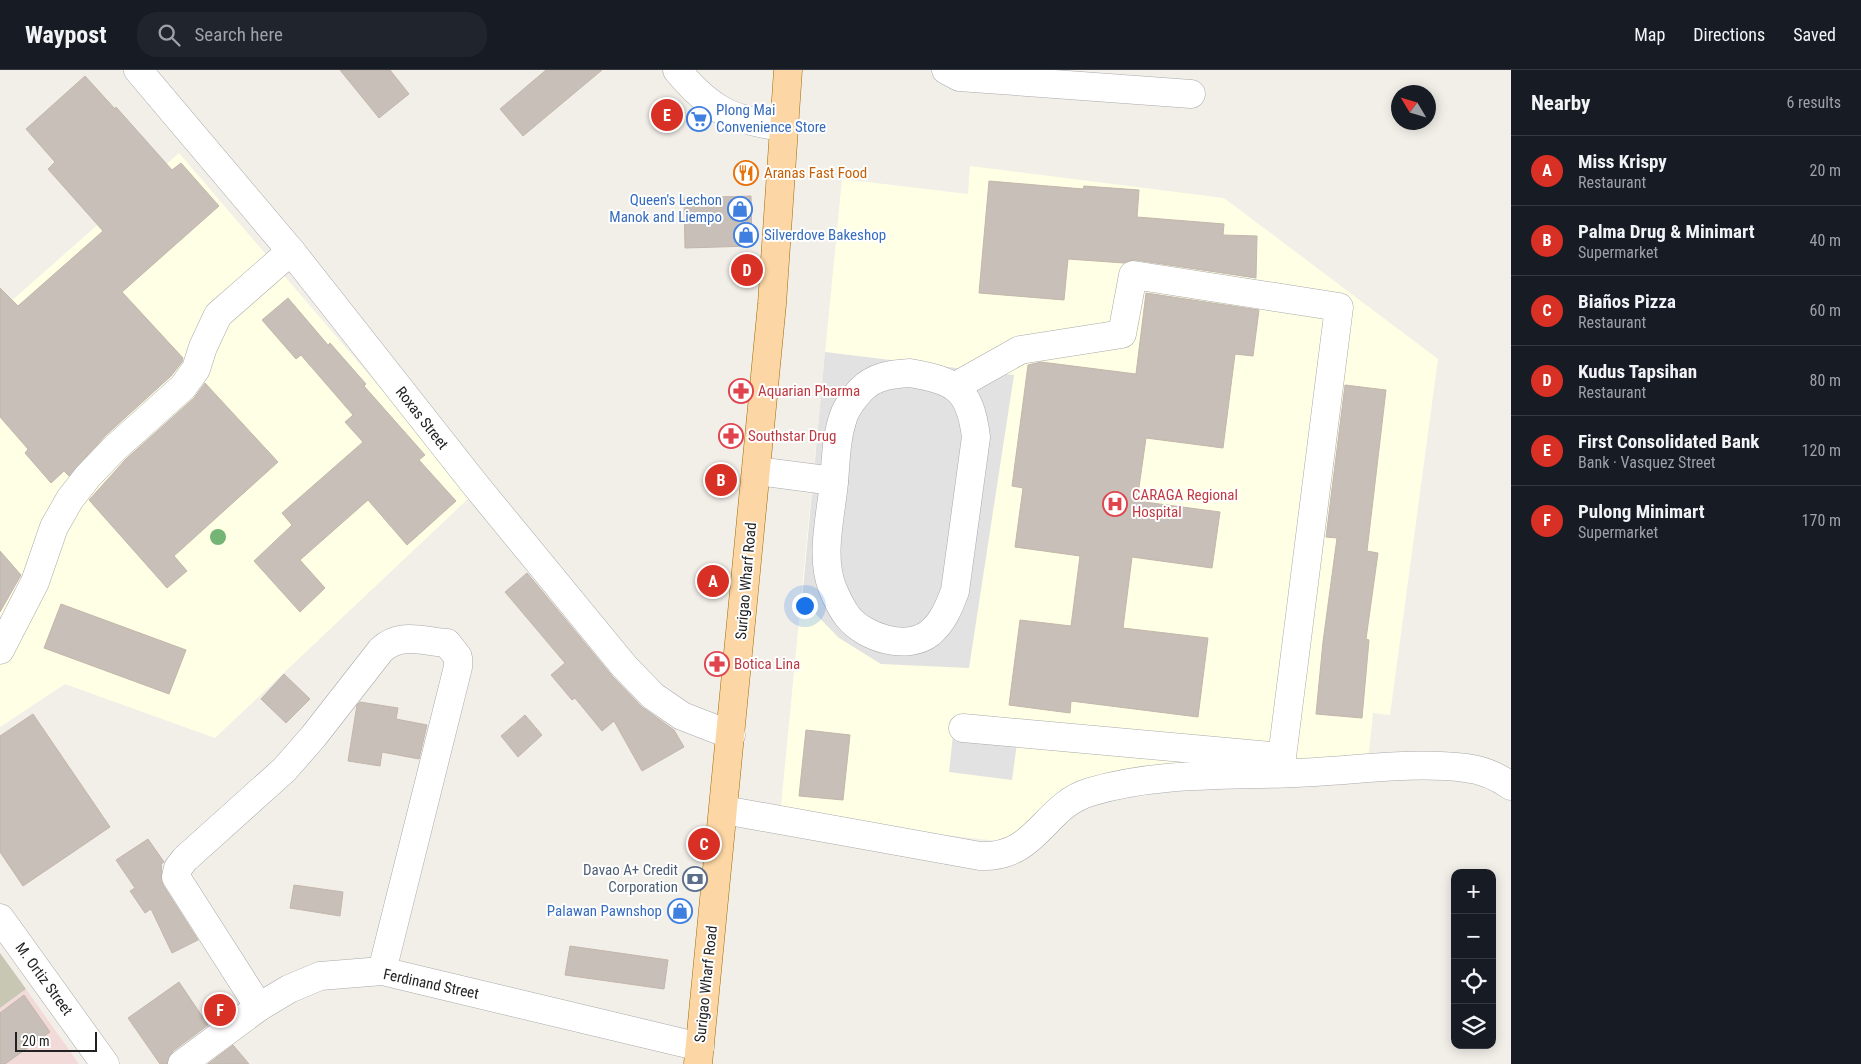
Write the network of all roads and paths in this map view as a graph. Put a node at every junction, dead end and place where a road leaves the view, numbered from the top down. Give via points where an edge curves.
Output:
1 (138, 70) edge
2 (676, 70) edge
3 (788, 70) edge
4 (946, 70) edge
5 (1191, 94) dead end
6 (783, 127) junction
7 (291, 250) junction
8 (956, 386) junction
9 (757, 471) junction
10 (834, 481) junction
11 (0, 650) edge
12 (963, 728) dead end
13 (731, 735) junction
14 (1511, 786) edge
15 (724, 810) junction
16 (0, 918) edge
17 (382, 971) junction
18 (259, 1007) junction
19 (699, 1055) edge
20 (105, 1064) edge
21 (182, 1064) edge

1 - 7 street, Roxas Street
2 - 6 street via 729,116 749,123
3 - 6 main road, Surigao Wharf Road
4 - 5 street via 959,77 1007,82
6 - 9 main road, Surigao Wharf Road
7 - 11 street via 218,316 196,369 183,387 115,448 70,500 54,527 35,582
7 - 13 street, Roxas Street via 473,482 624,666 653,696 682,716
8 - 10 street via 910,373 886,374 862,389 845,413 837,438
8 - 10 street via 973,417 976,437 956,592 947,613 930,632 916,640 897,642 876,636 848,618 831,585 827,567
8 - 12 street via 1020,350 1122,334 1133,275 1339,307 1282,757
9 - 10 street
9 - 13 main road, Surigao Wharf Road
13 - 15 main road, Surigao Wharf Road
14 - 15 street via 1486,772 1418,766 1295,773 1191,774 1089,792 1070,801 1016,849 998,856 980,856
15 - 19 main road, Surigao Wharf Road
16 - 20 street, M. Ortiz Street
17 - 18 street, Ferdinand Street via 320,976 288,989
17 - 18 street via 458,667 458,657 447,643 391,641 284,770 178,868 176,878
17 - 19 street, Ferdinand Street
18 - 21 street, Ferdinand Street

